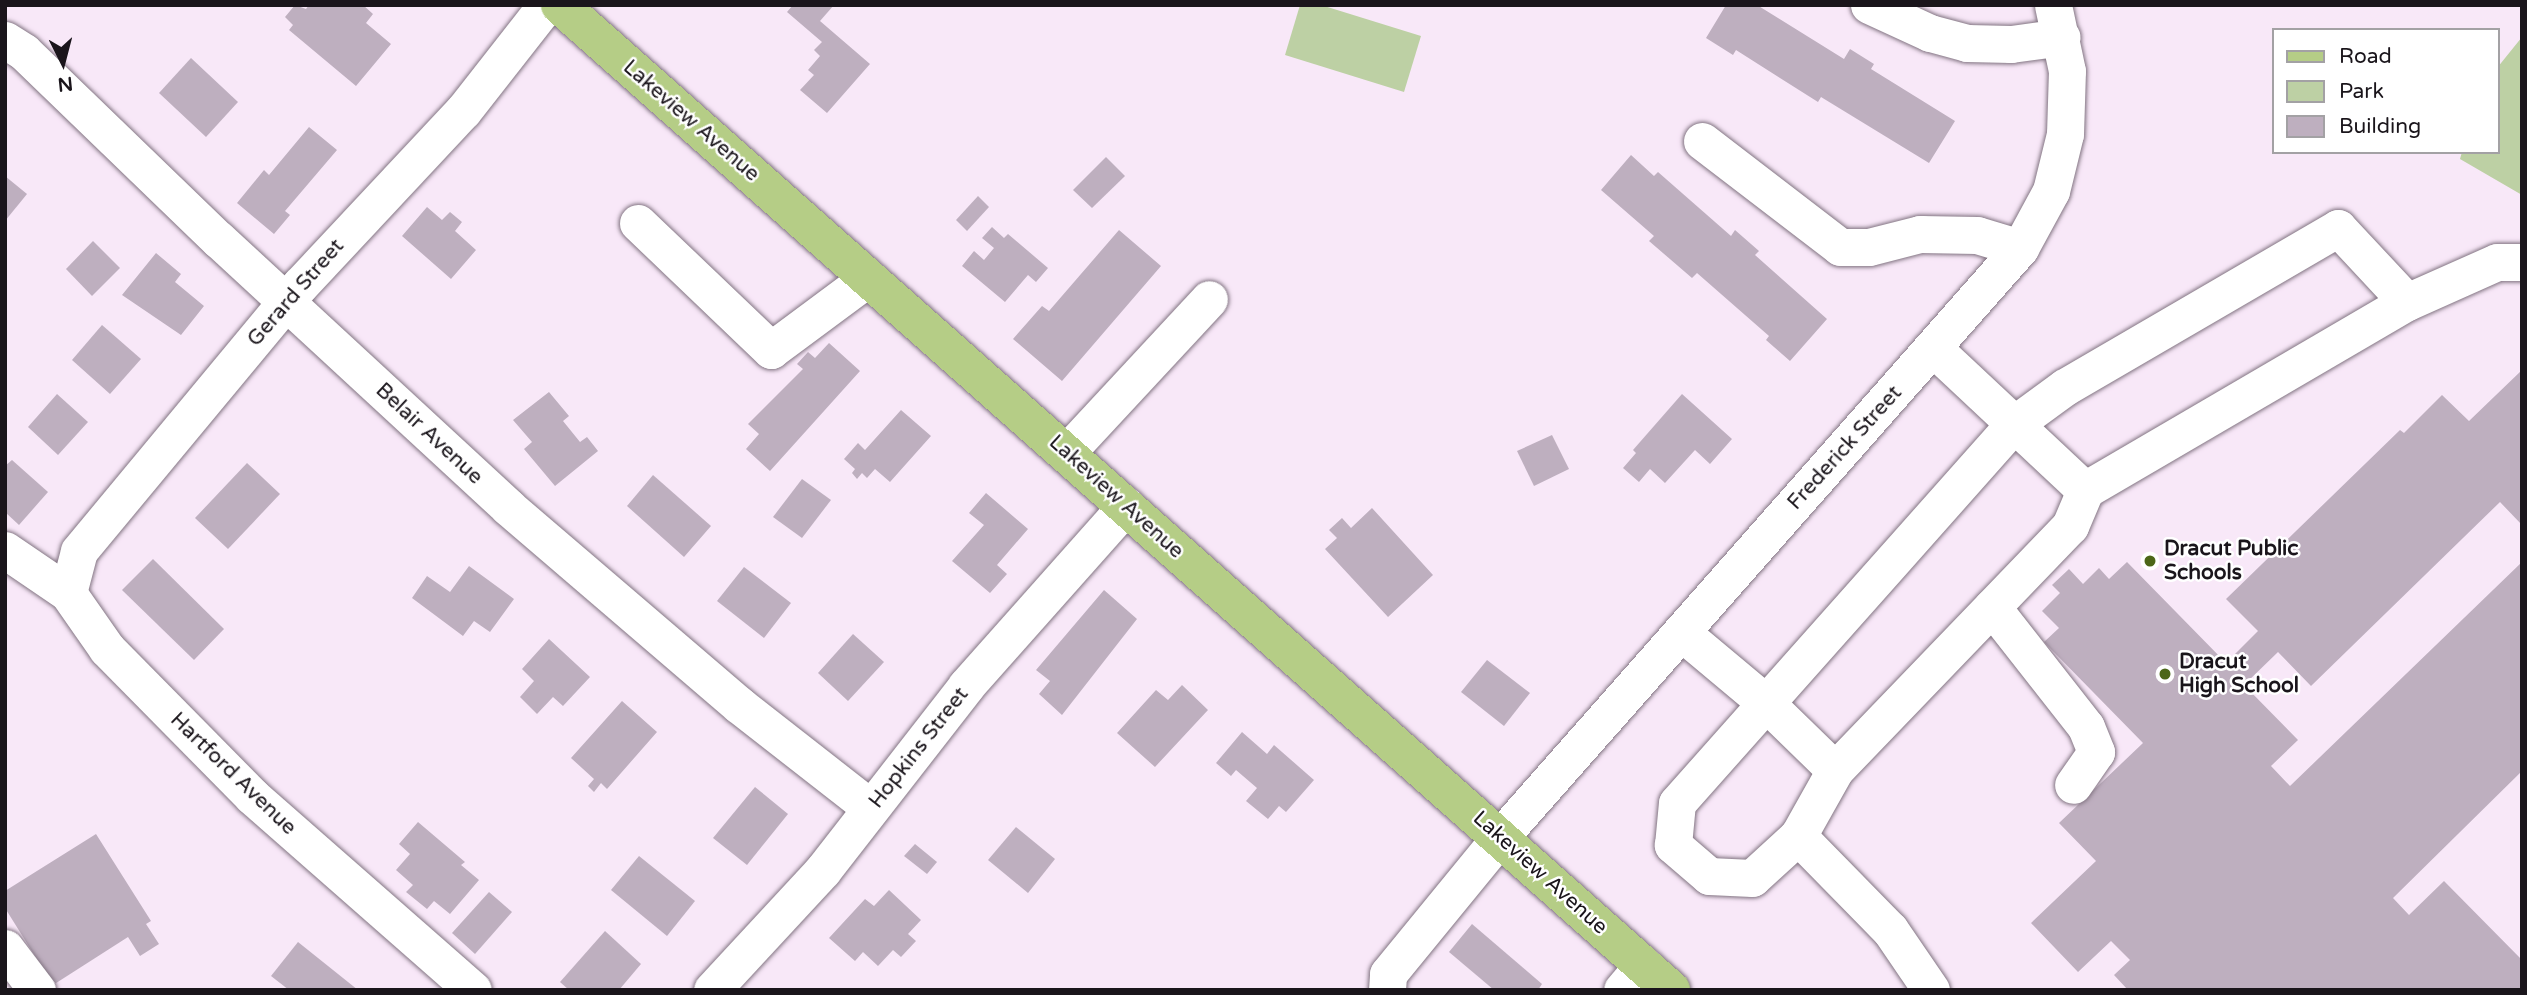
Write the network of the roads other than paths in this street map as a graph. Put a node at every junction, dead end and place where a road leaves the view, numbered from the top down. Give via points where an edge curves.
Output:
1 (546, 5) edge
2 (560, 5) edge
3 (1869, 5) edge
4 (2058, 21) edge
5 (5, 40) edge
6 (1702, 141) dead end
7 (638, 223) dead end
8 (2020, 248) junction
9 (2522, 262) edge
10 (868, 278) junction
11 (1209, 299) dead end
12 (286, 302) junction
13 (2407, 302) junction
14 (1933, 348) junction
15 (2013, 425) junction
16 (1066, 453) junction
17 (2085, 490) junction
18 (1126, 506) junction
19 (5, 550) edge
20 (68, 593) junction
21 (1992, 607) junction
22 (1681, 632) junction
23 (1766, 703) junction
24 (1835, 770) junction
25 (2073, 785) dead end
26 (871, 808) junction
27 (1798, 836) junction
28 (1500, 837) junction
29 (5, 948) edge
30 (1645, 982) edge
31 (37, 990) edge
32 (472, 990) edge
33 (712, 990) edge
34 (1387, 990) edge
35 (1931, 990) edge

1 - 12 street, Gerard Street via 463,111
2 - 10 main road, Lakeview Avenue
3 - 4 street via 1930,33 1967,43 2011,44
4 - 8 street, Frederick Street via 2068,94 2062,152 2043,211
5 - 12 street, Belair Avenue via 24,52
6 - 8 street via 1840,247 1869,247 1934,234 1977,235
7 - 10 street via 771,350
8 - 14 street, Frederick Street
9 - 13 street via 2497,262
10 - 16 main road, Lakeview Avenue
11 - 16 street
12 - 20 street, Gerard Street via 79,551
12 - 26 street, Belair Avenue via 508,507 739,705
13 - 15 street via 2337,228 2065,387
13 - 17 street
14 - 15 street
14 - 22 street, Frederick Street
15 - 17 street
15 - 23 street
16 - 18 main road, Lakeview Avenue
17 - 21 street via 2070,526
18 - 26 street, Hopkins Street via 966,686
18 - 28 main road, Lakeview Avenue
19 - 20 street, Hartford Avenue
20 - 32 street, Hartford Avenue via 107,649 251,796
21 - 24 street
21 - 25 street via 2086,727 2096,752
22 - 23 street
22 - 28 street, Frederick Street
23 - 24 street
23 - 27 street via 1677,803 1673,845 1709,876 1752,878
24 - 27 street
26 - 33 street, Hopkins Street via 823,870
27 - 35 street via 1890,930
28 - 30 main road, Lakeview Avenue
28 - 34 street, Frederick Street via 1388,974
29 - 31 street

